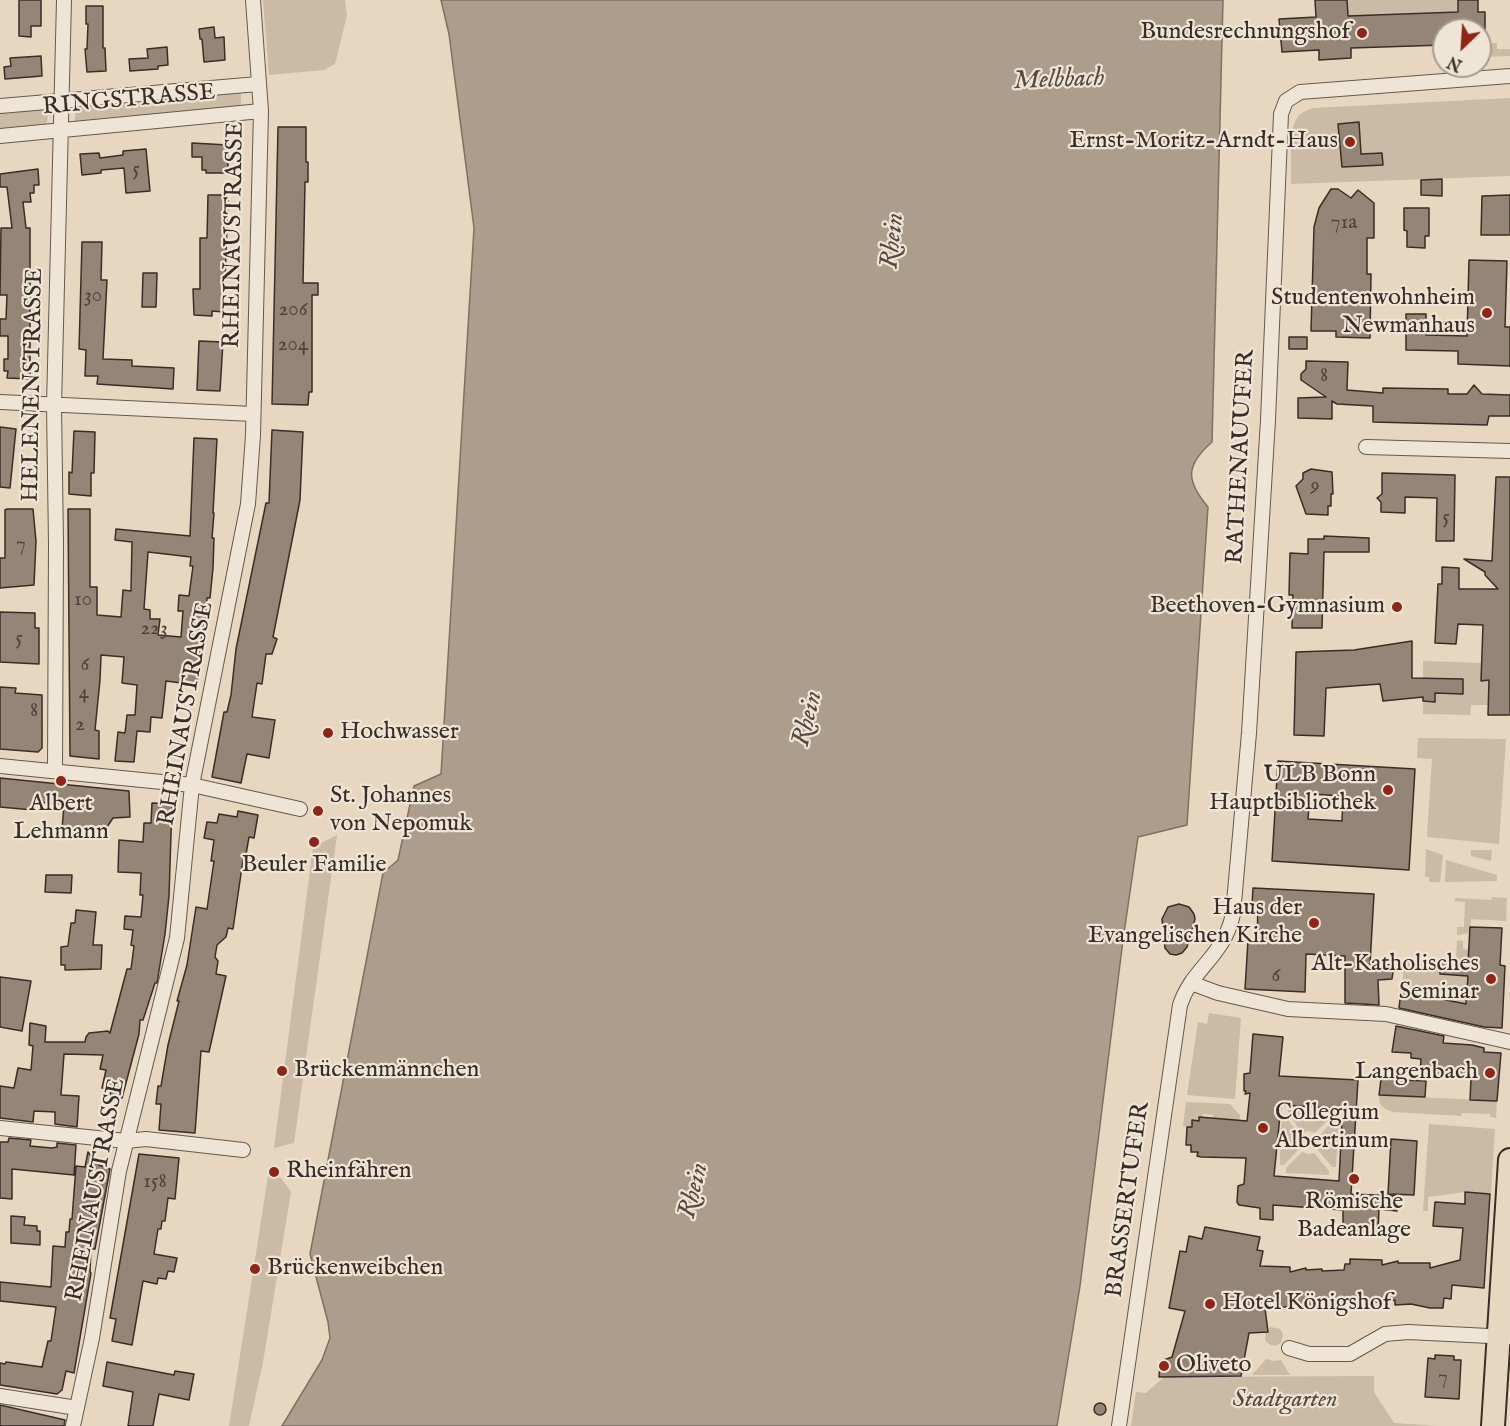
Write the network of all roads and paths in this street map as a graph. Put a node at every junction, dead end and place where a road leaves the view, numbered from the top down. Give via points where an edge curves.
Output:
1 (64, 0) edge
2 (253, 0) edge
3 (1510, 76) edge
4 (258, 84) junction
5 (63, 100) junction
6 (0, 106) edge
7 (261, 111) junction
8 (62, 130) junction
9 (0, 136) edge
10 (0, 402) edge
11 (54, 406) junction
12 (253, 414) junction
13 (1366, 447) dead end
14 (1510, 451) edge
15 (0, 766) edge
16 (55, 770) junction
17 (192, 785) junction
18 (300, 809) dead end
19 (1191, 983) junction
20 (1510, 1042) edge
21 (0, 1128) edge
22 (126, 1141) junction
23 (243, 1150) dead end
24 (1510, 1160) edge
25 (1507, 1275) edge
26 (1504, 1336) edge
27 (1289, 1348) dead end
28 (0, 1396) edge
29 (77, 1408) junction
30 (73, 1426) edge
31 (1119, 1426) edge
32 (1493, 1426) edge

1 - 5 street, HELENENSTRASSE
2 - 4 street, RHEINAUSTRASSE
3 - 19 street, RATHENAUUFER via 1300,92 1286,100 1281,114 1268,420 1239,868 1230,927 1220,948
4 - 5 street, RINGSTRASSE
4 - 7 street, RHEINAUSTRASSE
5 - 6 street, RINGSTRASSE
5 - 8 street, HELENENSTRASSE
7 - 8 street, RINGSTRASSE
7 - 12 street, RHEINAUSTRASSE
8 - 9 street, RINGSTRASSE
8 - 11 street, HELENENSTRASSE
10 - 11 street
11 - 12 street
11 - 16 street, HELENENSTRASSE
12 - 17 street, RHEINAUSTRASSE via 244,530
13 - 14 street
15 - 16 street
16 - 17 street
17 - 18 street
17 - 22 street, RHEINAUSTRASSE via 177,938
19 - 20 street via 1288,1009 1386,1014
19 - 31 street, BRASSERTUFER via 1180,1005
21 - 22 street
22 - 23 street via 146,1139
22 - 29 street, RHEINAUSTRASSE
24 - 25 main road
25 - 26 main road
26 - 27 street via 1385,1334 1350,1354 1309,1354
26 - 32 main road
28 - 29 street
29 - 30 street, RHEINAUSTRASSE

